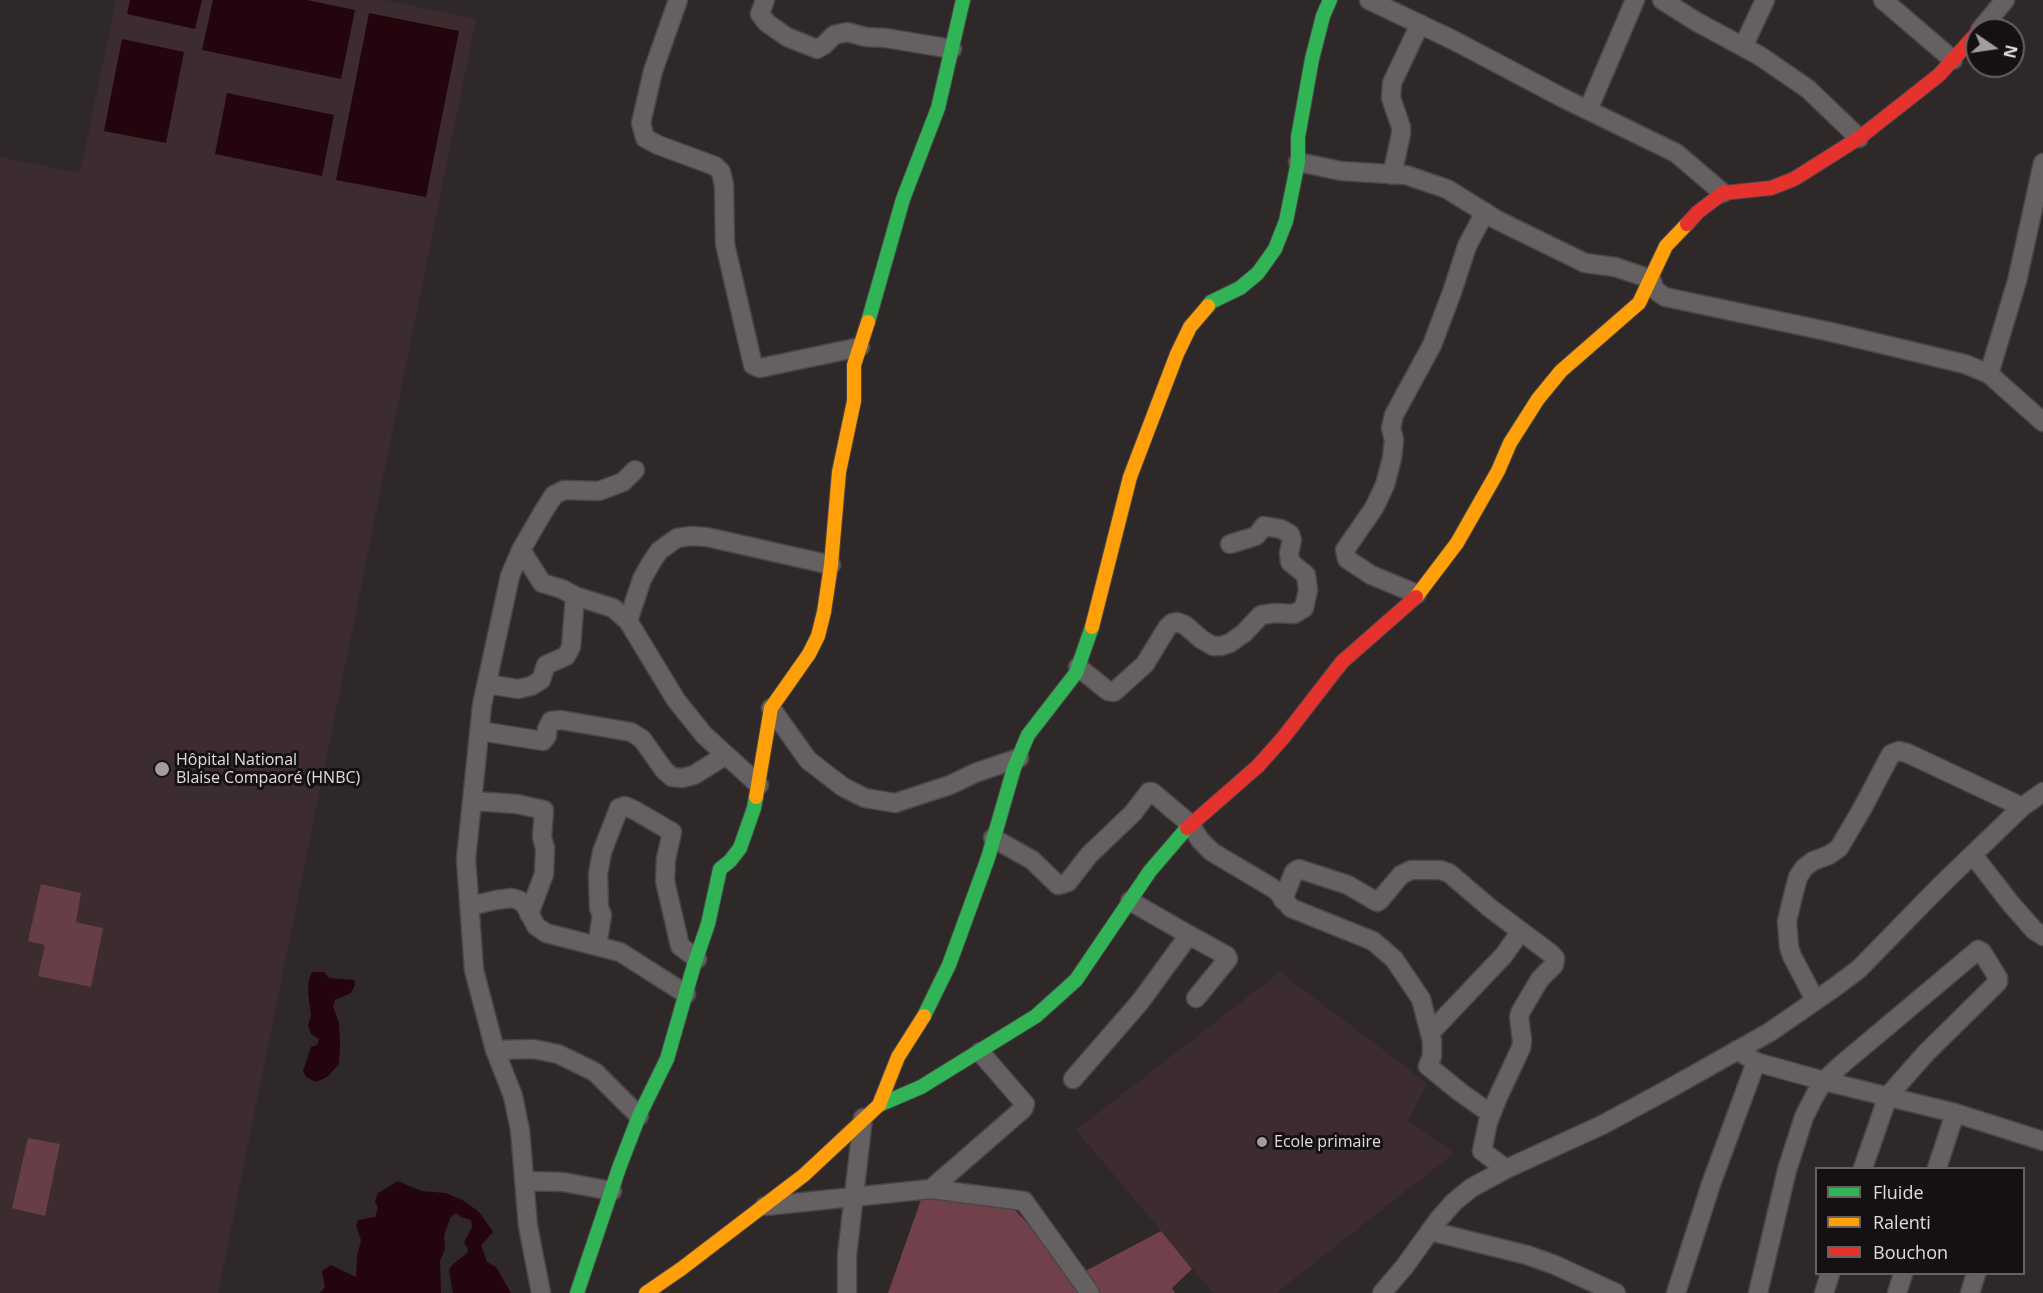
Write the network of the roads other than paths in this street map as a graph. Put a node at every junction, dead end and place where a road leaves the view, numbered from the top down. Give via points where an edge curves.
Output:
1 (678, 0) edge
2 (765, 0) edge
3 (963, 0) edge
4 (1330, 0) edge
5 (1369, 0) edge
6 (1635, 0) edge
7 (1662, 0) edge
8 (1765, 0) edge
9 (1883, 0) edge
10 (2005, 0) edge
11 (1990, 18) edge
12 (1420, 24) junction
13 (1743, 47) junction
14 (1965, 47) edge
15 (952, 49) junction
16 (1953, 60) junction
17 (1588, 110) junction
18 (1859, 138) junction
19 (1298, 162) junction
20 (2043, 163) edge
21 (1392, 175) junction
22 (1723, 193) junction
23 (1485, 212) junction
24 (1651, 279) junction
25 (860, 346) junction
26 (1989, 374) junction
27 (2043, 422) edge
28 (635, 470) dead end
29 (1230, 544) dead end
30 (520, 550) junction
31 (831, 565) junction
32 (1418, 594) junction
33 (575, 596) junction
34 (628, 621) junction
35 (1078, 667) junction
36 (487, 684) junction
37 (771, 708) junction
38 (480, 731) junction
39 (726, 755) junction
40 (1018, 758) junction
41 (759, 785) junction
42 (2043, 792) edge
43 (473, 801) junction
44 (2022, 807) junction
45 (1190, 824) junction
46 (993, 838) junction
47 (1973, 855) junction
48 (1283, 900) junction
49 (1130, 902) junction
50 (470, 906) junction
51 (529, 914) junction
52 (1521, 931) junction
53 (1189, 935) junction
54 (2043, 936) edge
55 (597, 946) junction
56 (697, 959) junction
57 (686, 994) junction
58 (1196, 998) dead end
59 (1815, 1000) junction
60 (1430, 1033) junction
61 (495, 1050) junction
62 (1737, 1050) junction
63 (980, 1052) junction
64 (1756, 1062) junction
65 (1073, 1079) dead end
66 (1824, 1082) junction
67 (1888, 1096) junction
68 (879, 1105) junction
69 (1956, 1113) junction
70 (1491, 1114) junction
71 (639, 1116) junction
72 (863, 1118) junction
73 (2043, 1141) edge
74 (1863, 1167) edge
75 (1938, 1167) edge
76 (1506, 1169) junction
77 (524, 1180) junction
78 (931, 1190) junction
79 (612, 1191) junction
80 (853, 1197) junction
81 (765, 1206) junction
82 (1430, 1231) junction
83 (1830, 1275) edge
84 (1903, 1275) edge
85 (1976, 1275) edge
86 (541, 1293) edge
87 (576, 1293) edge
88 (646, 1293) edge
89 (848, 1293) edge
90 (1090, 1293) edge
91 (1382, 1293) edge
92 (1616, 1293) edge
93 (1676, 1293) edge
94 (1758, 1293) edge
95 (1824, 1293) edge
96 (1897, 1293) edge
97 (1970, 1293) edge

1 - 25 street via 653,71 641,123 645,138 721,171 725,244 753,365 760,368
2 - 15 street via 760,14 767,23 787,37 817,49 834,35 847,32
3 - 15 street
4 - 19 street via 1306,88
5 - 12 street
6 - 17 street
7 - 13 street
8 - 13 street
9 - 16 street
10 - 11 street
12 - 17 street
12 - 21 street via 1392,83 1391,98 1401,128
13 - 18 street via 1808,89
14 - 16 street
15 - 25 street via 938,108 903,199
16 - 18 street
17 - 22 street via 1676,153
18 - 22 street via 1794,179 1771,188
19 - 21 street via 1341,171
19 - 35 street via 1286,220 1275,249 1258,273 1240,288 1211,302 1190,327 1177,354 1130,477 1097,613
20 - 26 street via 2017,281
21 - 23 street via 1406,175 1447,189
22 - 24 street via 1698,212 1666,246
23 - 24 street via 1585,263 1615,267
23 - 32 street via 1467,246 1432,345 1394,415 1392,459 1385,485 1345,550 1347,559 1371,575
24 - 26 street via 1655,290 1665,297 1831,332 1965,364
24 - 32 street via 1639,303 1561,371 1538,399 1457,543
25 - 31 street via 854,365 854,401 839,472
26 - 27 street
28 - 30 street via 616,486 599,491 564,490 554,495
29 - 35 street via 1256,536 1264,526 1290,534 1290,562 1306,575 1304,608 1294,614 1261,615 1244,633 1221,646 1213,646 1185,626 1172,623 1145,664 1114,692
30 - 33 street via 542,583
30 - 36 street via 510,576
31 - 34 street via 707,537 677,538 651,563
31 - 37 street via 818,636
32 - 45 street via 1342,662 1258,766
33 - 34 street via 613,608
33 - 36 street via 571,647 566,656 546,665 541,680 531,686 518,690
34 - 39 street via 676,700
35 - 40 street via 1072,681 1028,735
36 - 38 street
37 - 40 street via 808,760 843,787 865,798 895,803
37 - 41 street
38 - 39 street via 543,741 551,721 561,720 631,732 642,739 664,770 672,777 682,778
38 - 43 street
39 - 41 street
40 - 46 street
41 - 56 street via 740,848 720,869
42 - 44 street
43 - 50 street via 466,860
43 - 51 street via 544,810 544,874
44 - 47 street
44 - 59 street via 1908,753 1891,754 1839,848 1804,868 1798,877 1787,921 1789,947
45 - 46 street via 1149,792 1063,885 1058,885 1032,860
45 - 48 street via 1212,852 1271,887
45 - 49 street via 1150,871
46 - 68 street via 949,965 925,1015 898,1057
47 - 54 street via 2011,904
47 - 59 street via 1859,969
48 - 52 street via 1294,872 1299,869 1356,888 1377,902 1401,875 1411,870 1440,870 1449,873
48 - 60 street via 1293,909 1373,941 1394,959 1421,999
49 - 53 street
49 - 63 street via 1076,980 1035,1017
50 - 51 street via 512,898 525,905
50 - 61 street via 474,970
51 - 55 street via 546,933
52 - 60 street via 1504,955
52 - 70 street via 1555,958 1521,1011 1521,1048
53 - 58 street via 1227,956
53 - 65 street via 1140,1002
55 - 56 street via 602,915 598,874 602,852 619,808 625,806 672,832 665,881 680,946
55 - 57 street via 625,955
56 - 57 street
57 - 71 street via 667,1059
59 - 62 street
60 - 70 street via 1430,1069
61 - 71 street via 533,1049 558,1054 595,1072
61 - 77 street via 513,1096
62 - 64 street
62 - 76 street via 1602,1125
63 - 68 street via 921,1088
63 - 78 street via 1024,1104 1023,1108
64 - 66 street
64 - 93 street
66 - 67 street
66 - 67 street via 1883,1028 1978,950 1982,952 1998,982
66 - 94 street via 1803,1117
67 - 69 street
67 - 74 street
68 - 72 street
69 - 73 street
69 - 75 street
70 - 76 street via 1482,1150
71 - 79 street
72 - 80 street
72 - 81 street
76 - 82 street via 1471,1188
77 - 79 street
77 - 86 street
78 - 80 street
78 - 90 street via 1024,1202
79 - 87 street
80 - 81 street
80 - 89 street
81 - 88 street
82 - 91 street
82 - 92 street via 1527,1255
83 - 95 street
84 - 96 street
85 - 97 street

